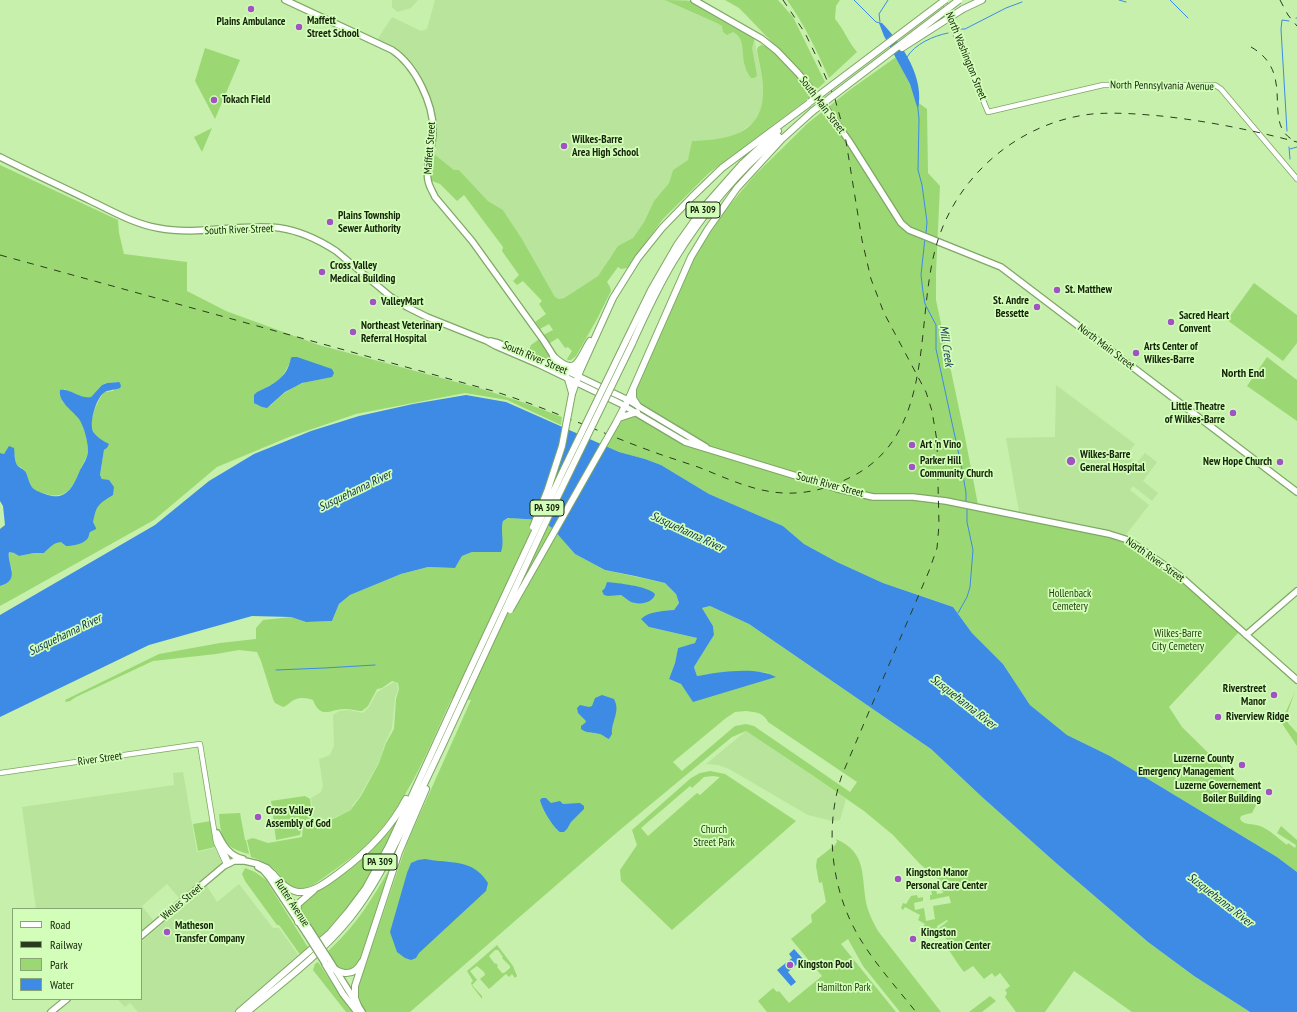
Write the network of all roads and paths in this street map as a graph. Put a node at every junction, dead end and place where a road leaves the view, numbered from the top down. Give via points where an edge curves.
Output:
1 (286, 0) edge
2 (694, 0) edge
3 (945, 0) edge
4 (959, 0) edge
5 (982, 0) edge
6 (859, 76) junction
7 (809, 103) junction
8 (814, 110) junction
9 (988, 112) joint
10 (0, 158) edge
11 (1297, 179) edge
12 (922, 236) joint
13 (600, 324) junction
14 (487, 341) junction
15 (629, 343) junction
16 (591, 346) junction
17 (553, 356) junction
18 (565, 370) junction
19 (568, 379) junction
20 (577, 379) junction
21 (633, 388) junction
22 (572, 394) junction
23 (626, 403) junction
24 (637, 409) junction
25 (617, 421) junction
26 (1297, 492) edge
27 (956, 503) joint
28 (519, 566) junction
29 (1297, 591) edge
30 (1246, 635) junction
31 (471, 676) junction
32 (1297, 680) edge
33 (445, 742) junction
34 (0, 773) edge
35 (213, 820) junction
36 (217, 833) junction
37 (253, 862) junction
38 (227, 865) junction
39 (273, 874) junction
40 (319, 887) junction
41 (297, 910) junction
42 (298, 922) junction
43 (308, 932) junction
44 (142, 935) edge
45 (366, 957) junction
46 (326, 961) junction
47 (336, 971) junction
48 (66, 1000) edge
49 (359, 1010) edge
50 (51, 1012) edge
51 (239, 1012) edge
52 (247, 1012) edge

1 - 17 main road, Maffett Street via 392,50 406,63 423,89 432,115 433,132 428,174 431,190 472,241
2 - 12 main road, South Main Street via 760,38 787,61 818,97 849,141 901,223
3 - 7 highway, PA 309, bridge
3 - 9 street, North Washington Street via 951,23
4 - 6 highway, PA 309, bridge
5 - 6 highway, bridge via 963,9
6 - 8 highway, PA 309, bridge
7 - 13 highway via 722,168 662,228 638,258
7 - 15 highway, PA 309 via 742,164 704,208 677,245 651,290
8 - 15 highway, PA 309 via 756,156 722,193 673,263
8 - 21 highway via 782,139 737,188 708,229 691,257
9 - 11 street, North Pennsylvania Avenue via 1103,85 1215,86
10 - 14 main road, South River Street via 148,226 184,231 271,227 304,234 336,251 391,297 407,307
12 - 26 main road, North Main Street via 1001,267
13 - 16 highway
13 - 17 highway via 578,363 566,366
14 - 18 main road, South River Street
14 - 19 main road, South River Street
15 - 28 highway, PA 309, bridge
15 - 31 highway, PA 309, bridge
16 - 18 highway via 576,369
16 - 20 highway
17 - 18 main road, Maffett Street
18 - 19 main road, Maffett Street
18 - 20 main road, South River Street
19 - 20 main road, South River Street
19 - 22 highway
20 - 22 highway
20 - 23 main road, South River Street
21 - 23 highway
21 - 24 highway
22 - 28 highway, bridge via 554,472
23 - 24 main road, South River Street
23 - 25 highway
24 - 25 highway
24 - 27 main road, South River Street, bridge via 685,442 838,489 873,496 913,497
25 - 31 highway, bridge
27 - 30 main road, North River Street via 1128,540 1180,576
28 - 31 highway, PA 309, bridge
29 - 30 main road
30 - 32 main road, North River Street
31 - 33 highway, PA 309
31 - 40 highway via 396,816 360,857
31 - 51 highway, PA 309 via 366,888 330,933
33 - 45 highway via 399,852
33 - 52 highway, PA 309 via 387,861 362,902 331,939
34 - 35 street, River Street via 200,744
35 - 36 street
35 - 38 street via 216,842
36 - 37 main road via 230,853
36 - 38 street
37 - 38 main road, Rutter Avenue via 238,861
37 - 39 main road, Rutter Avenue
38 - 42 main road, Rutter Avenue via 247,864 263,870
38 - 44 main road, Welles Street
39 - 40 highway via 294,891 305,892
39 - 41 main road, Rutter Avenue
40 - 41 highway via 302,899
41 - 42 highway
41 - 43 main road, Rutter Avenue
42 - 43 main road, Rutter Avenue
43 - 46 main road, Rutter Avenue, bridge
45 - 47 highway via 354,970 344,973
45 - 49 highway via 356,986 355,998
46 - 47 highway
46 - 49 main road, Rutter Avenue via 343,994
47 - 49 main road
48 - 50 main road

